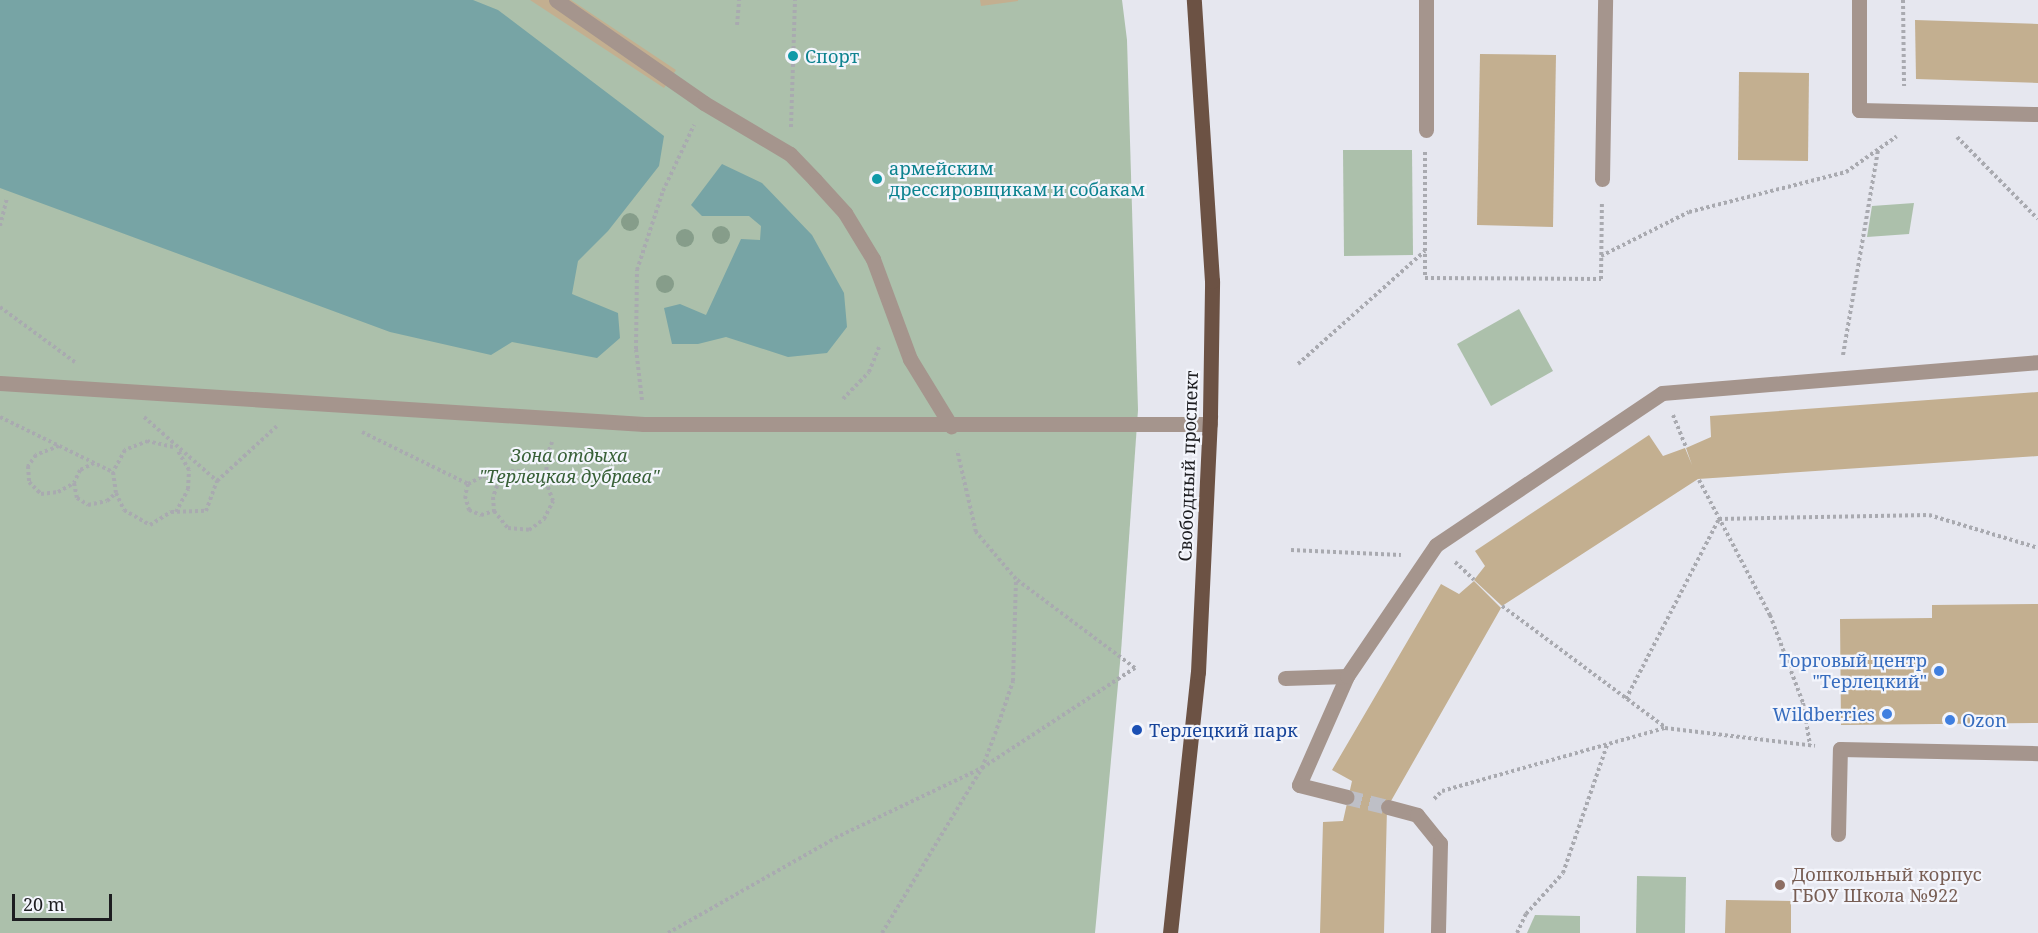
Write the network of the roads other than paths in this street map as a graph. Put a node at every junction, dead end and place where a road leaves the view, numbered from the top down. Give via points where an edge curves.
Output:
1 (556, 0) edge
2 (1194, 0) edge
3 (1426, 0) edge
4 (1605, 0) edge
5 (1859, 0) edge
6 (2038, 114) edge
7 (1425, 130) road end
8 (1602, 179) road end
9 (2038, 362) edge
10 (0, 383) edge
11 (1210, 424) junction
12 (951, 426) junction
13 (1347, 676) junction
14 (1285, 678) dead end
15 (2038, 753) edge
16 (1347, 797) tunnel mouth
17 (1388, 807) tunnel mouth
18 (1838, 834) dead end
19 (1170, 933) edge
20 (1438, 933) edge

1 - 12 lane via 704,102 790,154 845,213 873,259 910,359
2 - 11 main road, Свободный проспект via 1212,281
3 - 7 lane
4 - 8 lane
5 - 6 lane via 1859,110
9 - 13 lane via 1665,393 1437,545
10 - 12 lane via 644,424
11 - 12 lane
11 - 19 main road, Свободный проспект via 1198,672
13 - 14 lane
13 - 16 lane via 1299,785
15 - 18 lane via 1840,749
17 - 20 lane via 1417,815 1440,843

